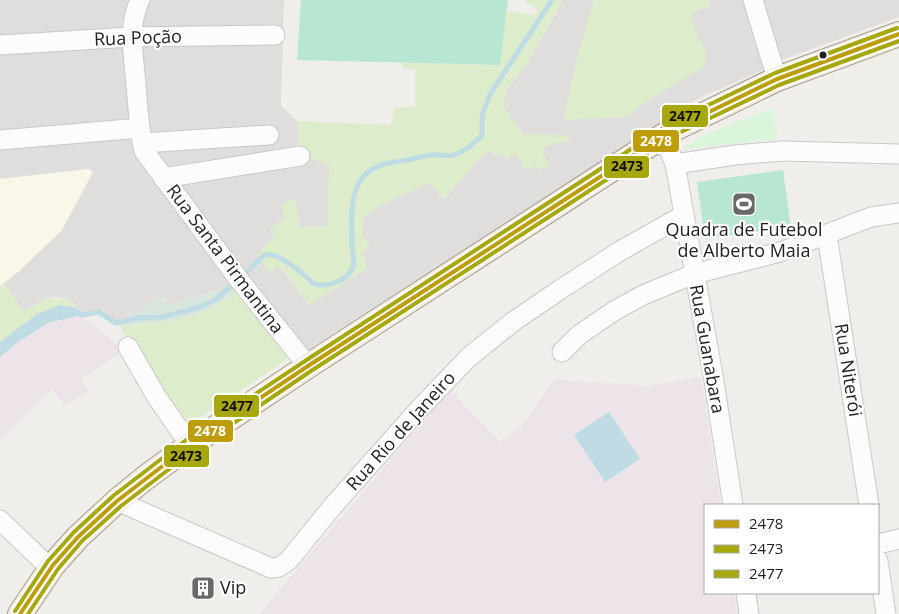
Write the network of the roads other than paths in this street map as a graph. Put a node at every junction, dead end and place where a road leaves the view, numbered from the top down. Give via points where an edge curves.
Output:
1 (140, 0) edge
2 (753, 0) edge
3 (899, 34) edge
4 (276, 35) dead end
5 (131, 37) junction
6 (0, 45) edge
7 (777, 79) junction
8 (269, 135) dead end
9 (662, 136) junction
10 (0, 140) edge
11 (142, 141) junction
12 (899, 154) edge
13 (300, 156) dead end
14 (675, 164) junction
15 (163, 178) junction
16 (899, 213) edge
17 (684, 215) junction
18 (827, 235) junction
19 (694, 274) junction
20 (128, 347) dead end
21 (562, 352) dead end
22 (308, 366) junction
23 (190, 446) junction
24 (117, 501) junction
25 (732, 504) edge
26 (869, 504) edge
27 (0, 520) edge
28 (899, 540) edge
29 (879, 544) edge
30 (50, 568) junction
31 (879, 568) edge
32 (746, 594) edge
33 (20, 614) edge
34 (749, 614) edge
35 (886, 614) edge

1 - 5 street
2 - 7 street
3 - 7 main road
4 - 5 street, Rua Poção
5 - 6 street, Rua Poção
5 - 11 street
7 - 9 main road
8 - 11 street
9 - 14 street, Rua Guanabara
9 - 22 main road
10 - 11 street
11 - 15 street, Rua Santa Pirmantina
12 - 14 street via 783,151
13 - 15 street
14 - 17 street, Rua Guanabara
15 - 22 street, Rua Santa Pirmantina
16 - 18 street via 871,217
17 - 19 street, Rua Guanabara
17 - 24 street, Rua Rio de Janeiro via 561,289 469,357 421,406 289,560 279,567 271,568
18 - 19 street via 780,252
18 - 26 street, Rua Niterói
19 - 21 street via 614,311 579,335
19 - 25 street, Rua Guanabara
20 - 23 street
22 - 23 main road
23 - 24 main road
24 - 30 main road
27 - 30 street
28 - 29 street
30 - 33 main road
31 - 35 street
32 - 34 street

